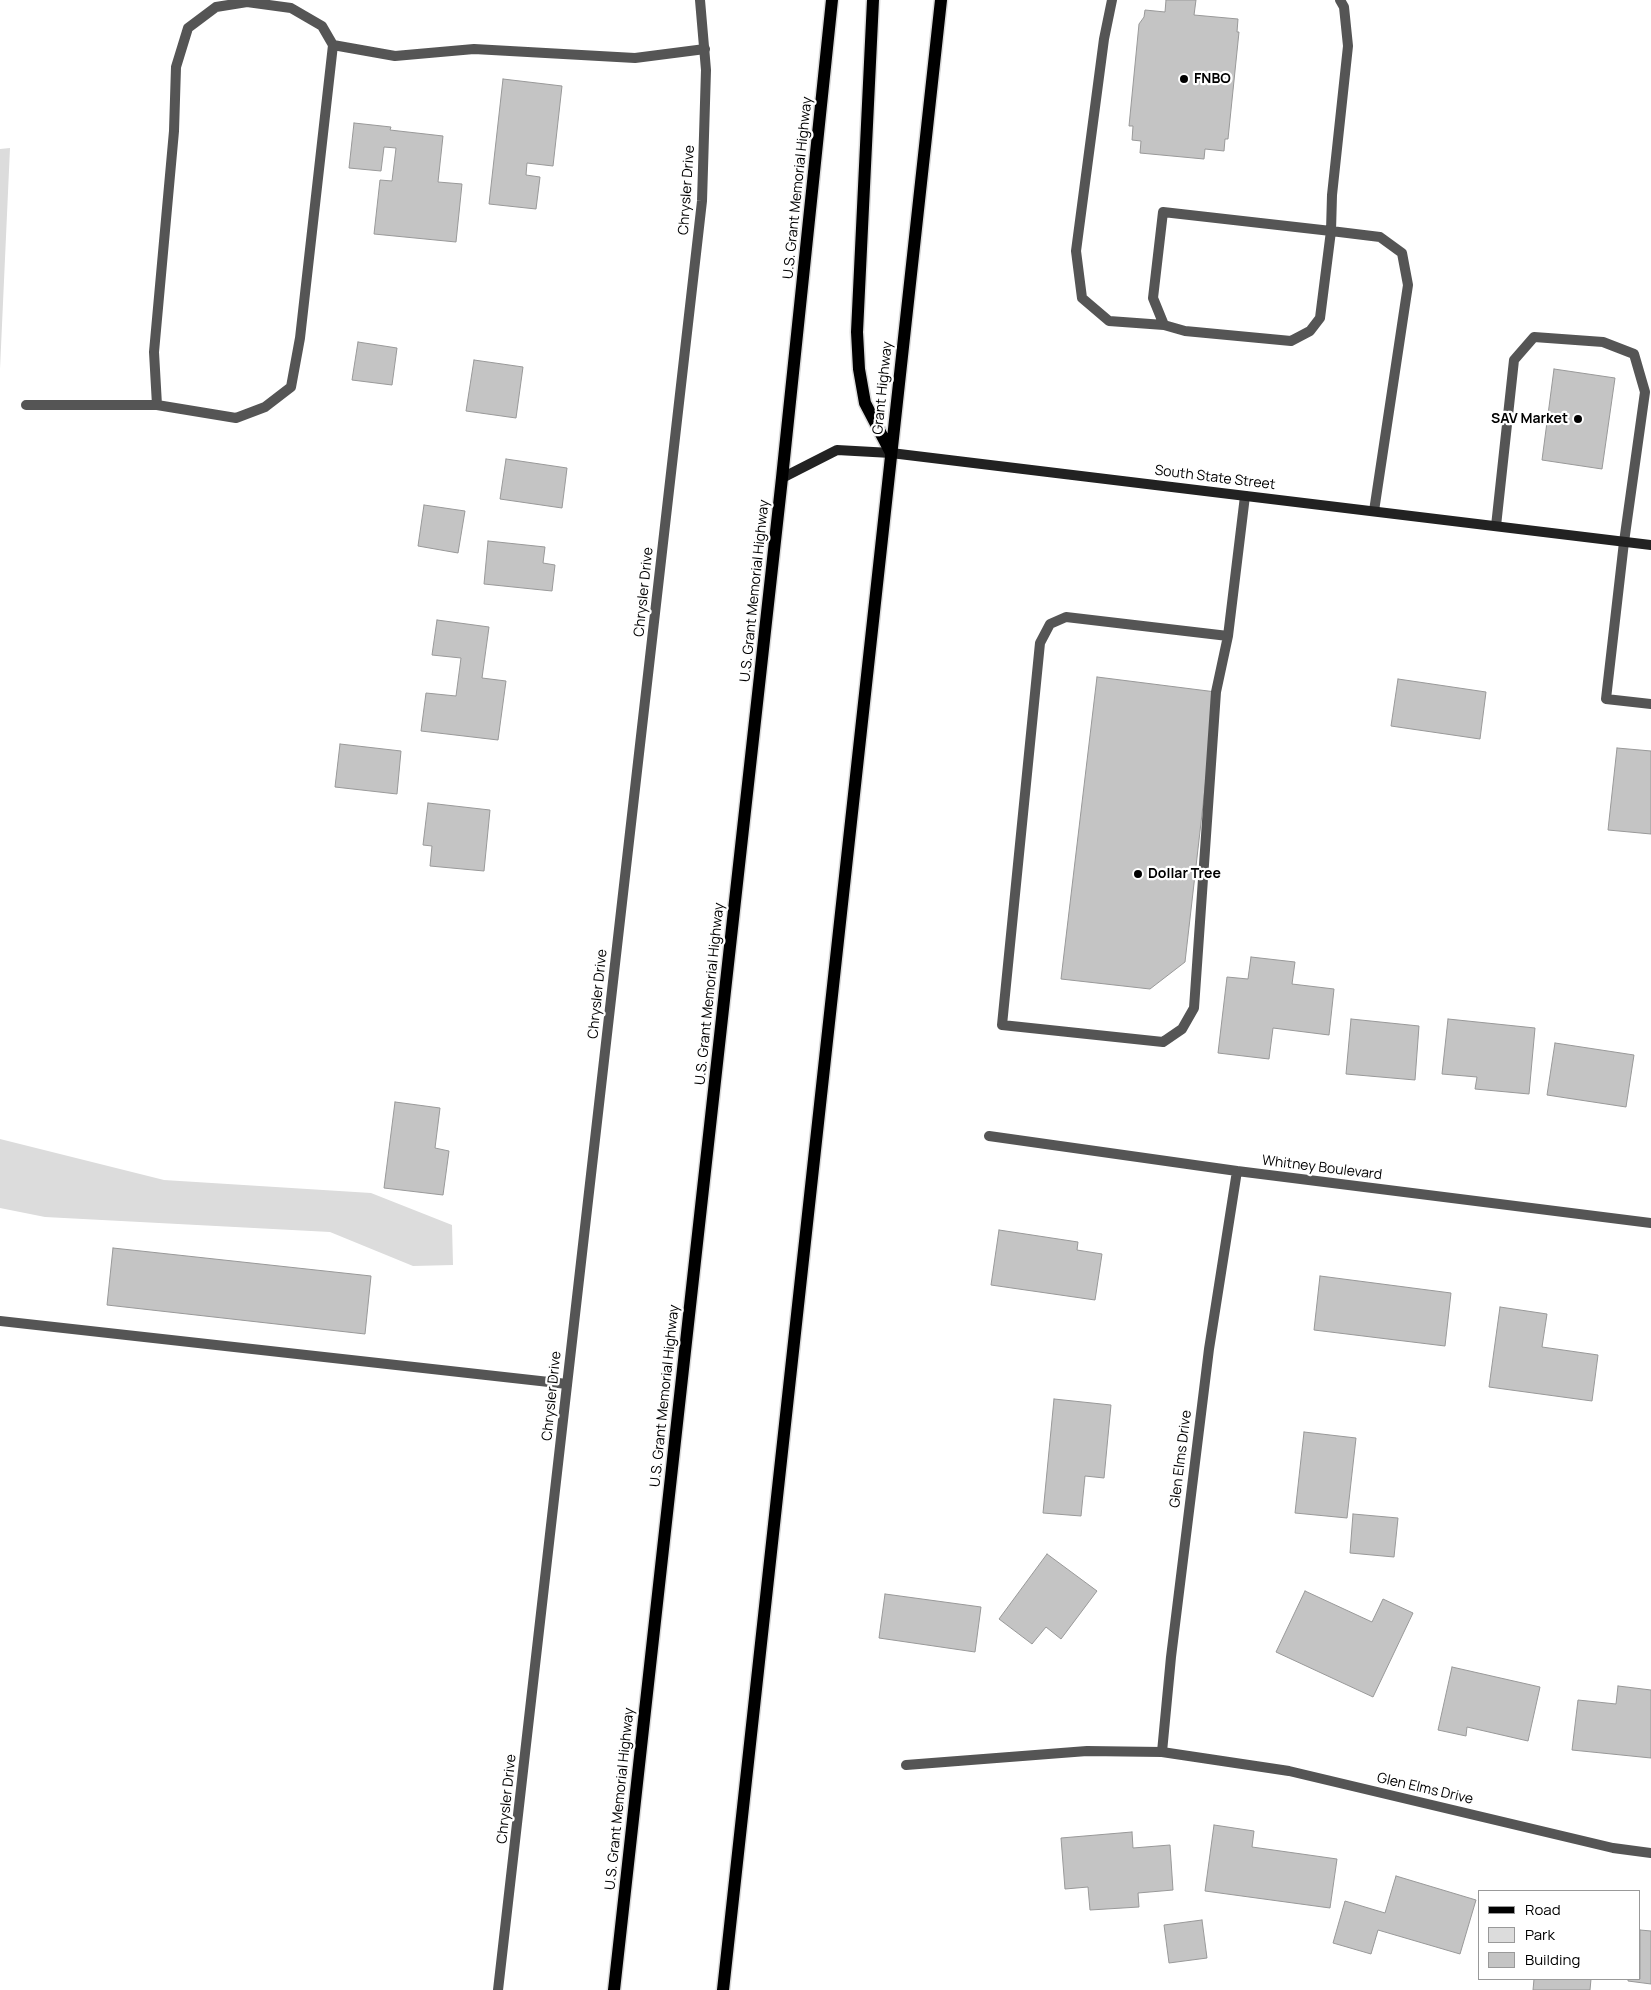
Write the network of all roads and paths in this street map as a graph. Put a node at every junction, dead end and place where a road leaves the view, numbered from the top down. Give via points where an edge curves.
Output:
1 (700, 0) edge
2 (832, 0) edge
3 (873, 0) edge
4 (941, 0) edge
5 (1112, 0) edge
6 (1340, 0) edge
7 (334, 45) junction
8 (705, 49) junction
9 (1331, 231) junction
10 (1164, 325) junction
11 (26, 405) dead end
12 (157, 405) junction
13 (891, 452) junction
14 (782, 478) junction
15 (1245, 496) junction
16 (1374, 511) junction
17 (1496, 526) junction
18 (1624, 542) junction
19 (1651, 545) edge
20 (1228, 636) junction
21 (1651, 704) edge
22 (989, 1136) dead end
23 (1237, 1171) junction
24 (1651, 1223) edge
25 (0, 1321) edge
26 (567, 1384) junction
27 (1162, 1752) junction
28 (906, 1765) dead end
29 (1651, 1853) edge
30 (498, 1990) edge
31 (614, 1990) edge
32 (723, 1990) edge

1 - 8 street, Chrysler Drive
2 - 14 main road, U.S. Grant Memorial Highway
3 - 13 main road via 857,332 865,403
4 - 13 main road, Grant Highway
5 - 10 street via 1076,251 1082,298 1109,321
6 - 9 street via 1344,7 1348,46
7 - 8 street via 395,56 474,49 635,58
7 - 12 street via 300,338 291,387 265,407 236,418
7 - 12 street via 322,26 291,8 246,2 216,7 188,28 176,67 174,131 154,352
8 - 26 street, Chrysler Drive via 702,201
9 - 10 street via 1320,318 1310,330 1291,341 1185,332
9 - 10 street via 1164,212 1153,298
9 - 16 street via 1380,237 1402,253 1408,284
11 - 12 street
13 - 14 main road, South State Street via 837,450
13 - 15 main road, South State Street
13 - 32 main road
14 - 31 main road, U.S. Grant Memorial Highway
15 - 16 main road, South State Street
15 - 20 street
16 - 17 main road, South State Street
17 - 18 main road, South State Street
17 - 18 street via 1514,360 1534,337 1603,342 1634,354 1645,392
18 - 19 main road, South State Street
18 - 21 street via 1606,698
20 - 20 street via 1066,617 1050,624 1040,643 1002,1025 1163,1042 1182,1029 1194,1008 1216,692
22 - 23 street, Whitney Boulevard
23 - 24 street, Whitney Boulevard
23 - 27 street, Glen Elms Drive via 1209,1349
25 - 26 street
26 - 30 street, Chrysler Drive
27 - 28 street, Glen Elms Drive via 1087,1751
27 - 29 street, Glen Elms Drive via 1289,1771 1613,1848

